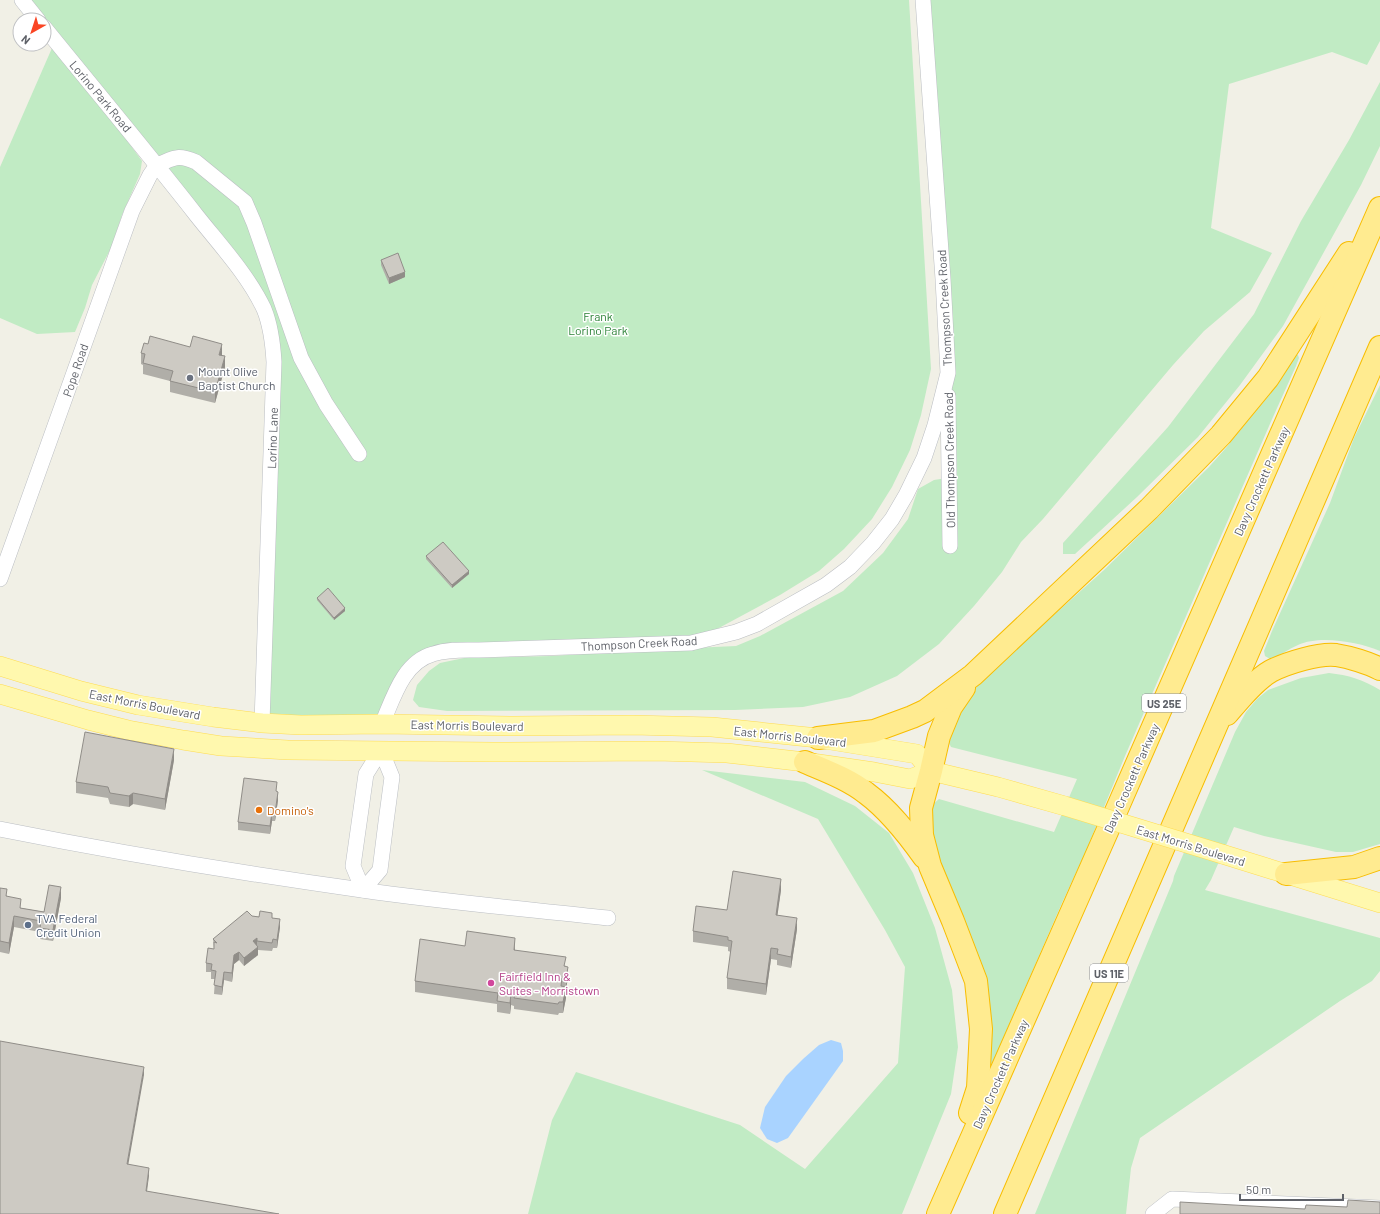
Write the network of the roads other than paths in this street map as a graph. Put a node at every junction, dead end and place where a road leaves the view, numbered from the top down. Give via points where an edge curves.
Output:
1 (22, 0) edge
2 (923, 0) edge
3 (32, 12) edge
4 (52, 37) edge
5 (158, 165) junction
6 (1380, 207) edge
7 (1380, 347) edge
8 (948, 373) junction
9 (359, 454) dead end
10 (950, 546) dead end
11 (0, 579) edge
12 (0, 666) edge
13 (1380, 669) edge
14 (973, 675) junction
15 (0, 694) edge
16 (262, 723) junction
17 (382, 724) junction
18 (1213, 732) junction
19 (818, 738) junction
20 (381, 750) junction
21 (805, 762) junction
22 (931, 771) junction
23 (361, 818) junction
24 (386, 822) junction
25 (0, 829) edge
26 (1380, 858) edge
27 (930, 866) junction
28 (1286, 874) junction
29 (363, 890) junction
30 (1380, 903) edge
31 (608, 918) dead end
32 (941, 1205) edge
33 (1380, 1208) edge
34 (1005, 1214) edge
35 (1153, 1214) edge

1 - 3 street
2 - 8 street, Thompson Creek Road
4 - 5 street, Lorino Park Road
5 - 9 street via 179,156 187,158 196,162 245,202 301,358 326,404
5 - 11 street, Pope Road via 132,211
5 - 16 street, Lorino Lane via 246,278 265,311 272,338 273,414
6 - 14 highway via 1268,378 1221,435 1149,509
6 - 32 highway, Davy Crockett Parkway / US 25E via 1124,795
7 - 18 highway
8 - 10 street, Old Thompson Creek Road
8 - 17 street, Thompson Creek Road via 936,425 906,495 892,519 873,543 850,567 826,585 757,624 691,643 451,651 433,654 418,661 406,673
12 - 16 main road, East Morris Boulevard via 81,691 138,705
13 - 18 highway via 1336,655 1303,658 1271,672 1244,694
14 - 19 highway via 925,711 899,722 874,731
14 - 22 highway via 951,707 939,736
15 - 20 main road, East Morris Boulevard via 128,730 221,746
16 - 17 main road, East Morris Boulevard
17 - 19 main road, East Morris Boulevard via 697,727
17 - 20 main road
18 - 34 highway, US 11E
19 - 22 main road, East Morris Boulevard via 917,754
20 - 21 main road, East Morris Boulevard via 687,751
20 - 23 street via 366,774
20 - 24 street via 392,777
21 - 22 main road, East Morris Boulevard via 910,779
21 - 27 highway via 838,776 865,792 888,811
22 - 27 highway via 921,808 922,835
22 - 28 main road, East Morris Boulevard, bridge via 1065,806
23 - 24 street
23 - 29 street via 353,866
24 - 29 street via 380,870
25 - 29 street via 249,873
26 - 28 highway via 1354,867
27 - 32 highway via 976,981 981,1029 978,1088
28 - 30 main road, East Morris Boulevard
29 - 31 street
33 - 35 street via 1172,1199

